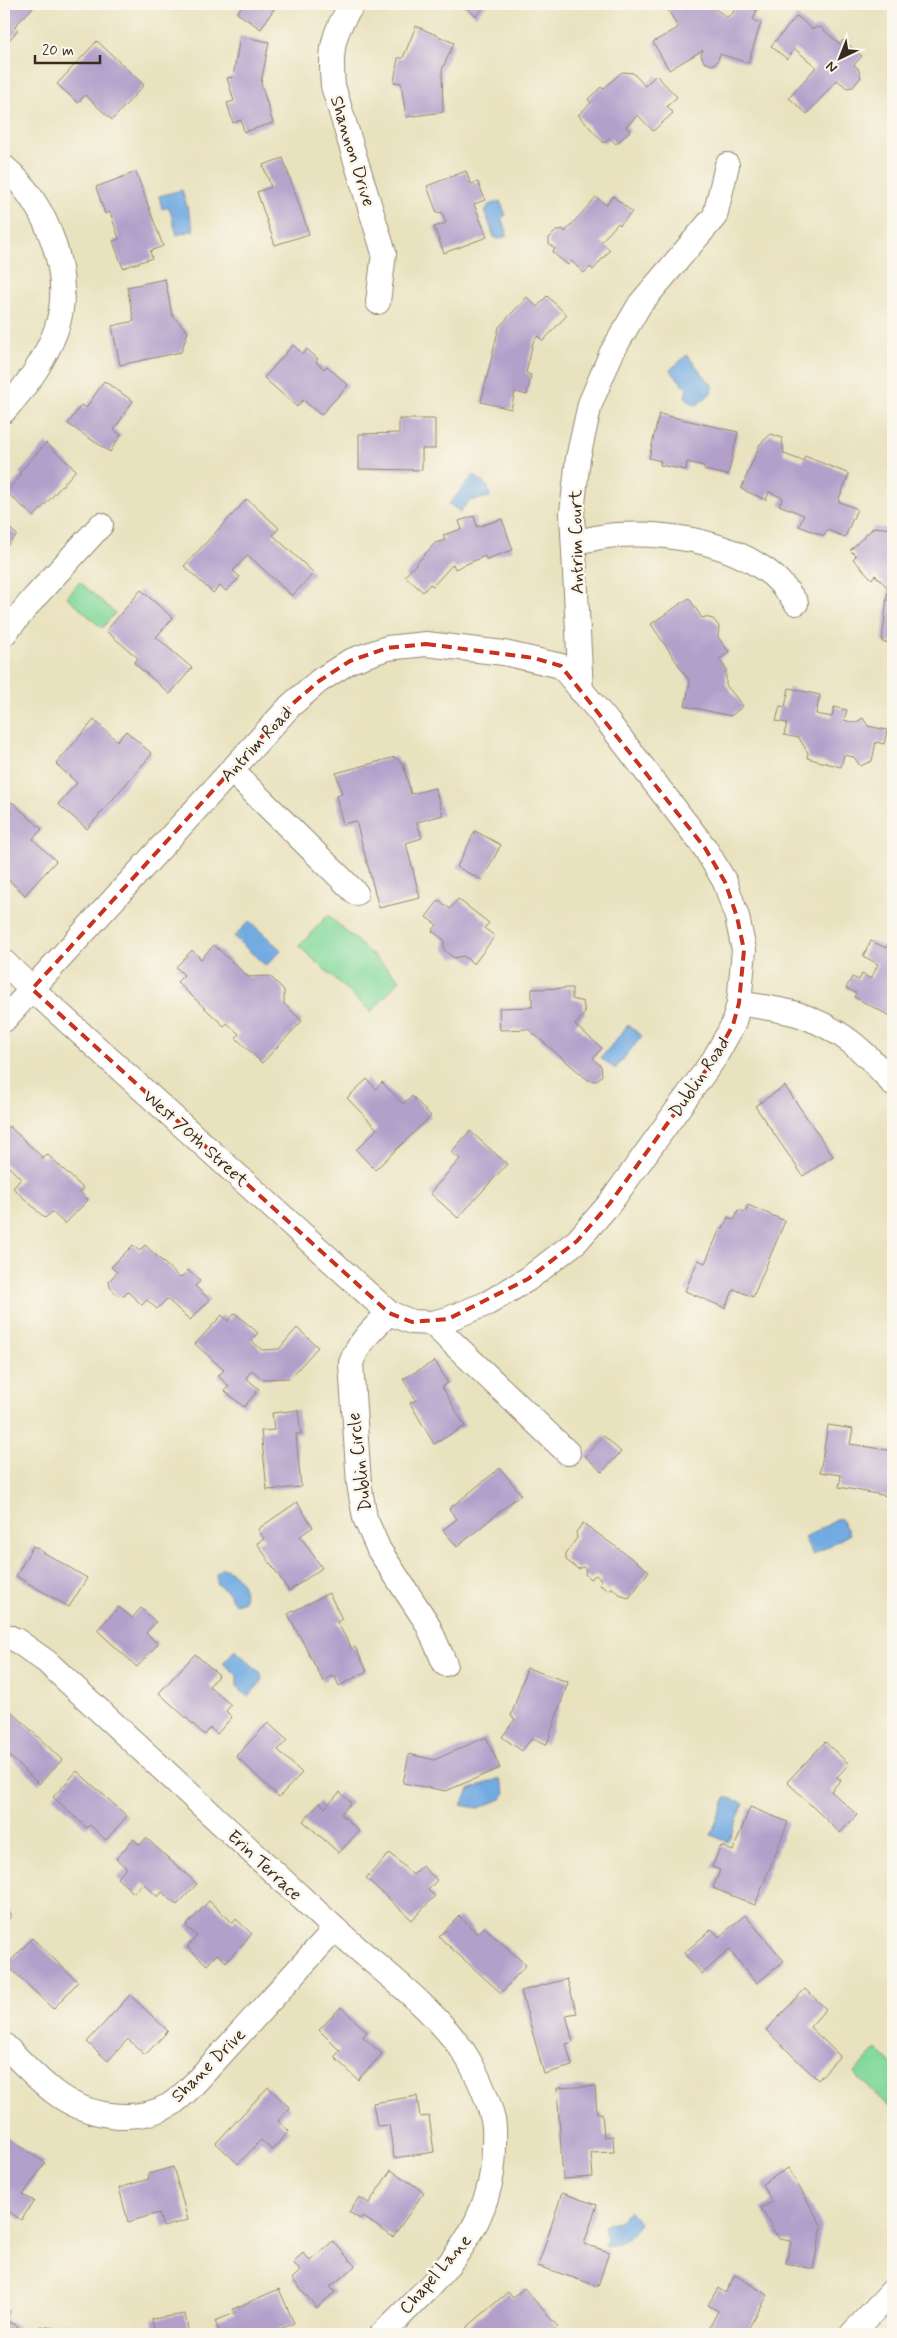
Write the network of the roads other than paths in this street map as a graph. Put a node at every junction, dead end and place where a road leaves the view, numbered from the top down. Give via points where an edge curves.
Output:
1 (353, 4) edge
2 (727, 165) dead end
3 (4, 168) edge
4 (378, 302) dead end
5 (4, 410) edge
6 (102, 525) dead end
7 (574, 542) junction
8 (796, 603) dead end
9 (4, 634) edge
10 (581, 690) junction
11 (231, 770) junction
12 (356, 893) dead end
13 (4, 962) edge
14 (32, 988) junction
15 (739, 1003) junction
16 (4, 1020) edge
17 (893, 1084) edge
18 (389, 1313) junction
19 (432, 1323) junction
20 (568, 1453) dead end
21 (4, 1635) edge
22 (444, 1664) dead end
23 (335, 1929) junction
24 (4, 2045) edge
25 (493, 2121) joint
26 (893, 2290) edge
27 (382, 2334) edge
28 (852, 2334) edge

1 - 4 street, Shannon Drive via 341,20 333,40 331,62 334,86 384,253
2 - 7 street, Antrim Court via 715,216 640,304 612,352 594,395 578,458 572,513
3 - 5 street via 32,196 49,228 62,294 56,330 42,360 21,392
6 - 9 street
7 - 8 street via 616,535 699,541 762,567 781,583
7 - 10 street, Antrim Court
10 - 11 street, Antrim Road via 561,666 534,658 426,644 387,648 350,661 318,681 290,706
10 - 15 street, Dublin Road via 705,848 724,882 738,917 744,950
11 - 12 street
11 - 14 street, Antrim Road
13 - 14 street, West 70th Street
14 - 16 street, Antrim Road
14 - 18 street, West 70th Street
15 - 17 street via 802,1016 837,1032 869,1056
15 - 19 street, Dublin Road via 733,1025 714,1060 610,1203 576,1241 528,1279 488,1303 448,1320
18 - 19 street, Dublin Road via 412,1322
18 - 22 street, Dublin Circle via 365,1336 351,1363 359,1484 365,1518 379,1550 427,1623
19 - 20 street
21 - 23 street, Erin Terrace via 47,1662
23 - 24 street, Shane Drive via 193,2085 170,2105 142,2115 111,2116 81,2107 54,2092
23 - 25 street, Erin Terrace via 431,2015 458,2044 477,2078
25 - 27 street, Chapel Lane via 494,2162 487,2201 470,2236 445,2268
26 - 28 street

